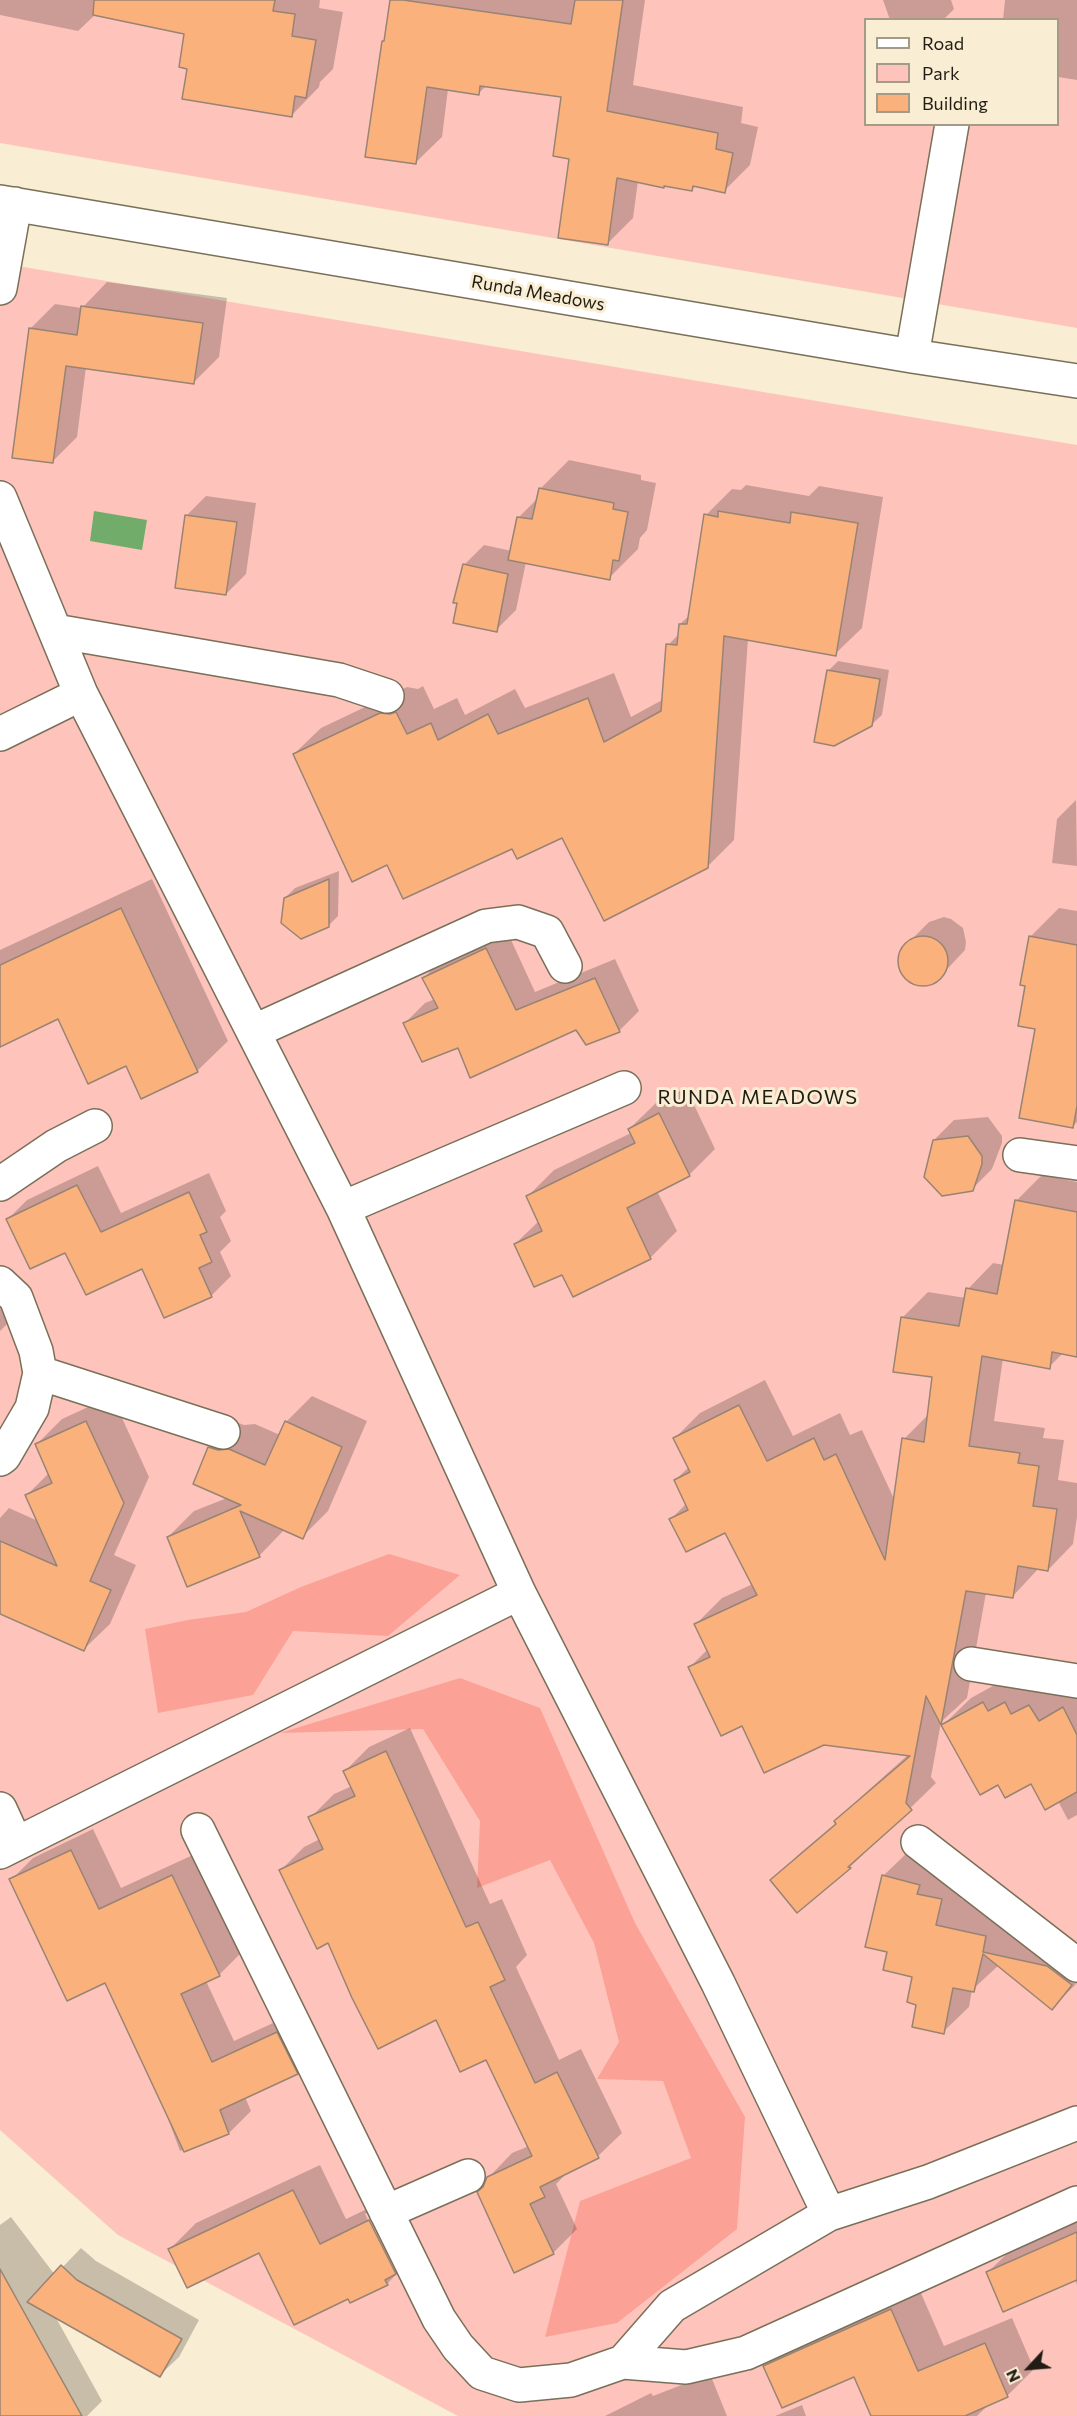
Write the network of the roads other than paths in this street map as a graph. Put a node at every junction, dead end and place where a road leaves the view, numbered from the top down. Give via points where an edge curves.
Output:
1 (952, 126) edge
2 (8, 203) edge
3 (0, 288) edge
4 (912, 356) junction
5 (1077, 381) edge
6 (0, 498) edge
7 (55, 631) junction
8 (81, 694) junction
9 (387, 696) dead end
10 (0, 734) edge
11 (565, 966) dead end
12 (255, 1031) junction
13 (624, 1088) dead end
14 (95, 1126) dead end
15 (1020, 1155) dead end
16 (1077, 1163) edge
17 (0, 1184) edge
18 (343, 1208) junction
19 (0, 1283) edge
20 (40, 1373) junction
21 (223, 1432) dead end
22 (0, 1459) edge
23 (519, 1593) junction
24 (971, 1664) dead end
25 (1077, 1681) edge
26 (0, 1809) edge
27 (198, 1830) dead end
28 (918, 1842) dead end
29 (8, 1848) edge
30 (1077, 1965) edge
31 (1077, 2123) edge
32 (468, 2176) dead end
33 (1077, 2203) edge
34 (386, 2212) junction
35 (829, 2214) junction
36 (622, 2362) junction

1 - 4 street
2 - 3 street
2 - 4 street, Runda Meadows
4 - 5 street, Runda Meadows
6 - 7 street
7 - 8 street
7 - 9 street via 339,681
8 - 10 street
8 - 12 street
11 - 12 street via 547,932 518,922 486,926
12 - 18 street
13 - 18 street
14 - 17 street via 56,1146
15 - 16 street
18 - 23 street
19 - 20 street via 16,1298
20 - 21 street
20 - 22 street via 32,1408
23 - 29 street
23 - 35 street via 718,1983
24 - 25 street
26 - 29 street
27 - 34 street
28 - 30 street
31 - 35 street via 928,2182
32 - 34 street
33 - 36 street via 746,2354 686,2367
34 - 36 street via 439,2319 482,2373 519,2385 571,2380
35 - 36 street via 672,2306

